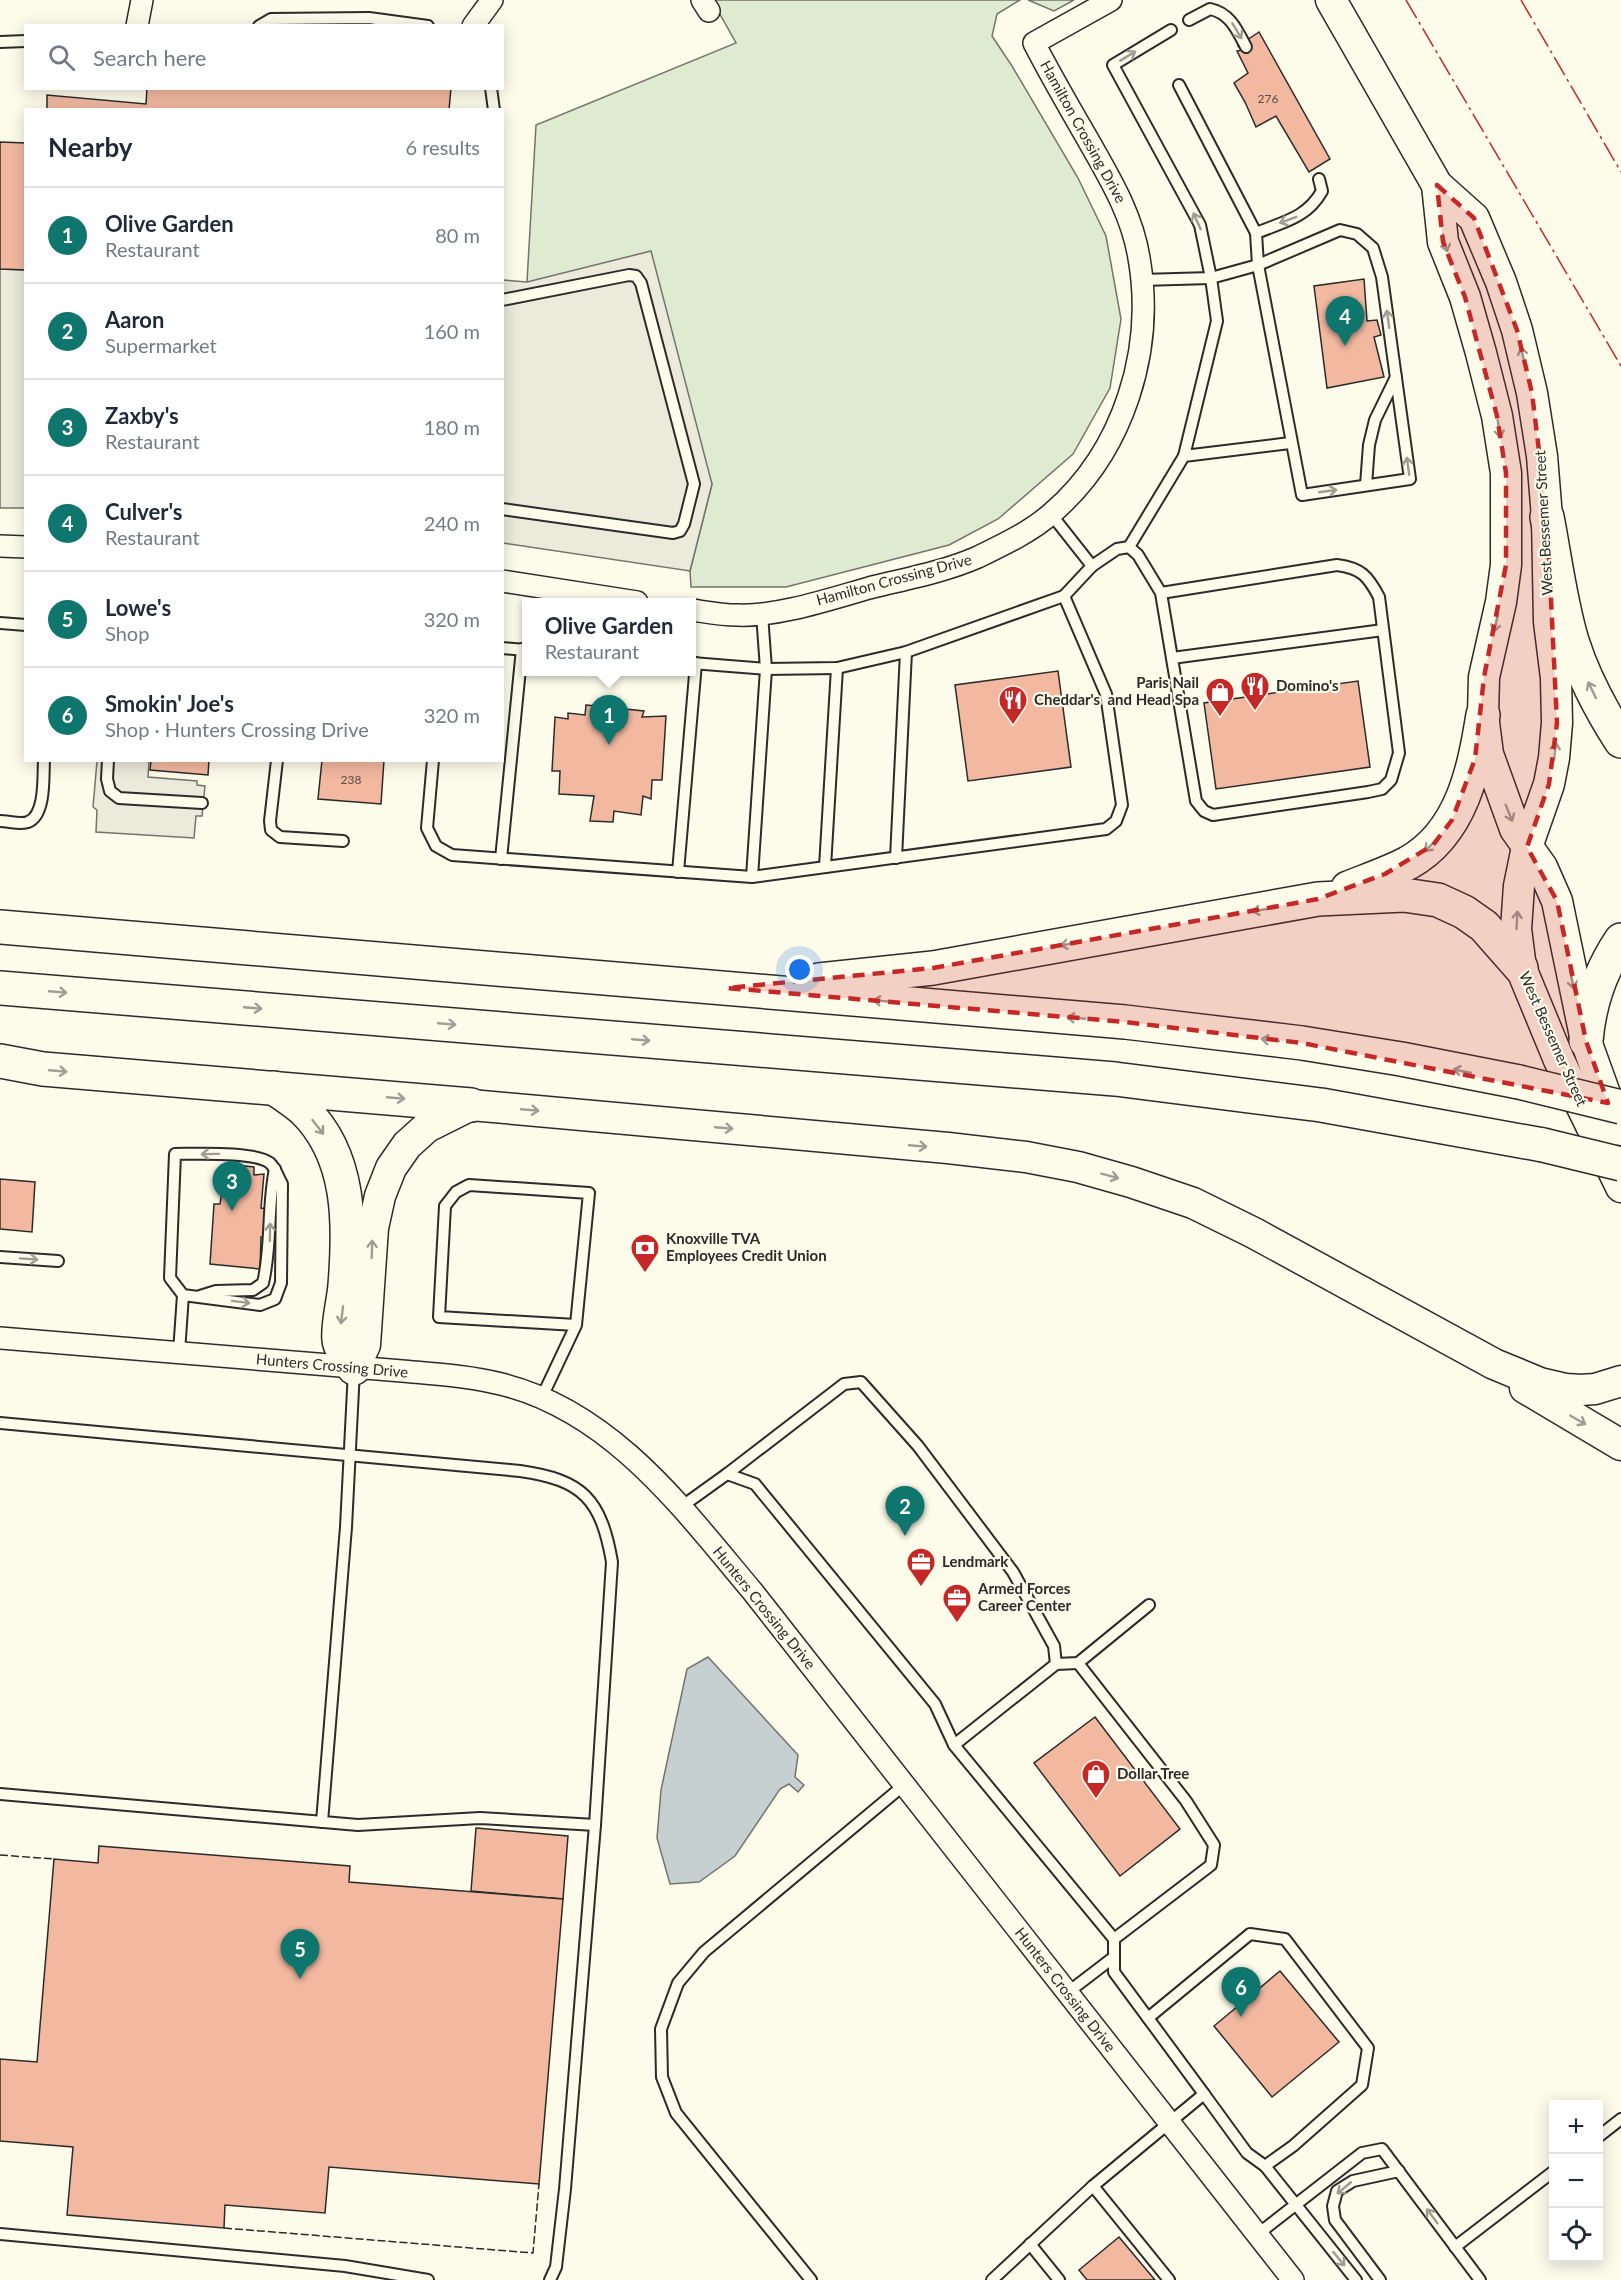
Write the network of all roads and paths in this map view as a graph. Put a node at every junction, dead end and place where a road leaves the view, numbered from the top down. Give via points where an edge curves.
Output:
1 (142, 0) edge
2 (492, 0) edge
3 (1111, 0) edge
4 (1331, 0) edge
5 (1189, 20) dead end
6 (137, 24) edge
7 (262, 24) edge
8 (413, 24) edge
9 (474, 24) edge
10 (1171, 30) dead end
11 (24, 40) edge
12 (0, 42) edge
13 (1246, 47) dead end
14 (1179, 84) dead end
15 (491, 90) edge
16 (494, 108) edge
17 (1319, 179) dead end
18 (1437, 185) junction
19 (1256, 233) junction
20 (1258, 265) junction
21 (1211, 278) junction
22 (1141, 280) junction
23 (504, 300) edge
24 (1396, 377) junction
25 (1290, 443) junction
26 (1184, 456) junction
27 (1366, 485) junction
28 (504, 509) edge
29 (1051, 514) junction
30 (1547, 517) junction
31 (0, 546) edge
32 (24, 547) edge
33 (1129, 547) junction
34 (1092, 566) junction
35 (504, 581) edge
36 (1161, 593) junction
37 (1064, 596) junction
38 (606, 598) edge
39 (696, 610) edge
40 (762, 614) junction
41 (0, 623) edge
42 (24, 625) edge
43 (1383, 630) junction
44 (504, 648) edge
45 (522, 649) edge
46 (906, 652) junction
47 (1172, 658) junction
48 (696, 663) edge
49 (522, 667) edge
50 (837, 668) junction
51 (766, 669) junction
52 (693, 676) edge
53 (1483, 715) junction
54 (1621, 741) edge
55 (44, 762) edge
56 (108, 762) edge
57 (277, 762) edge
58 (433, 762) edge
59 (202, 803) dead end
60 (0, 821) edge
61 (344, 841) dead end
62 (1527, 847) junction
63 (896, 858) junction
64 (501, 859) junction
65 (825, 867) junction
66 (678, 872) junction
67 (752, 877) junction
68 (1318, 899) junction
69 (0, 927) edge
70 (1621, 940) edge
71 (1521, 968) junction
72 (0, 988) edge
73 (727, 988) junction
74 (1586, 1041) junction
75 (0, 1061) edge
76 (274, 1088) junction
77 (471, 1105) junction
78 (1621, 1107) edge
79 (1621, 1130) edge
80 (1621, 1164) edge
81 (275, 1169) junction
82 (1621, 1187) edge
83 (0, 1257) edge
84 (58, 1261) dead end
85 (183, 1295) junction
86 (196, 1297) junction
87 (576, 1326) junction
88 (0, 1338) edge
89 (179, 1352) junction
90 (1494, 1364) junction
91 (354, 1368) junction
92 (1621, 1381) edge
93 (542, 1398) junction
94 (0, 1423) edge
95 (1621, 1445) edge
96 (351, 1456) junction
97 (727, 1474) junction
98 (681, 1508) junction
99 (1149, 1605) dead end
100 (1078, 1663) junction
101 (1056, 1664) junction
102 (954, 1745) junction
103 (904, 1785) junction
104 (0, 1794) edge
105 (322, 1822) junction
106 (595, 1825) junction
107 (1114, 1939) junction
108 (1114, 1958) junction
109 (1067, 1993) junction
110 (1148, 2018) junction
111 (1204, 2094) junction
112 (1621, 2119) edge
113 (1168, 2122) junction
114 (1603, 2134) edge
115 (1264, 2166) junction
116 (1399, 2171) junction
117 (1549, 2175) edge
118 (1093, 2186) junction
119 (1296, 2205) junction
120 (0, 2234) edge
121 (1258, 2234) junction
122 (1030, 2244) junction
123 (1455, 2247) junction
124 (428, 2280) edge
125 (550, 2280) edge
126 (811, 2280) edge
127 (992, 2280) edge
128 (1059, 2280) edge
129 (1169, 2280) edge
130 (1293, 2280) edge
131 (1356, 2280) edge
132 (1380, 2280) edge
133 (1480, 2280) edge

1 - 6 street
2 - 9 street
3 - 22 street, Hamilton Crossing Drive via 1034,43 1126,210
4 - 18 main road, West Bessemer Street
5 -> 13 lane via 1210,9 1222,11
7 - 8 lane via 271,19 369,18
21 -> 10 lane via 1200,225 1113,65
11 - 12 lane
14 - 19 lane
15 - 16 lane
17 -> 19 lane via 1322,191 1302,215
30 -> 18 main road, West Bessemer Street via 1532,393 1517,330 1474,218
18 -> 53 main road, West Bessemer Street via 1443,242 1465,297 1481,353 1506,473 1506,565 1484,677
19 - 20 lane
20 - 21 lane
24 -> 20 lane via 1382,277 1372,248 1357,234 1340,230
20 - 25 lane
21 - 22 lane
21 - 26 lane via 1217,321
22 - 29 street, Hamilton Crossing Drive via 1143,333 1127,402 1096,464
23 - 28 lane via 636,276 694,484 684,524 673,533
24 - 27 lane via 1375,420
27 -> 24 lane via 1410,479
25 - 26 lane
25 -> 27 lane via 1302,495
26 - 33 lane
29 - 34 lane
29 - 40 street, Hamilton Crossing Drive via 976,557 921,575
54 -> 30 highway via 1584,674 1572,640
62 -> 30 main road, West Bessemer Street via 1549,783 1557,723 1549,622
31 - 32 street
33 - 34 lane via 1117,549
33 - 36 lane
34 - 37 lane
35 - 38 street
36 - 43 lane via 1347,566 1362,572 1372,584 1379,597
36 - 47 lane
37 - 46 lane
37 - 63 lane via 1106,694 1122,805 1116,821 1106,829
39 - 40 street, Hamilton Crossing Drive
40 - 51 lane
41 - 42 lane
43 - 47 lane
43 - 47 lane via 1399,753 1391,780 1382,789 1368,792 1213,815 1196,801
44 - 45 lane
46 - 50 lane
46 - 63 lane
48 - 51 lane
49 - 64 lane
50 - 51 lane
50 - 65 lane
51 - 67 lane
52 - 66 lane
53 -> 62 main road, West Bessemer Street via 1488,754 1498,786 1515,829
53 -> 68 highway via 1465,794 1433,845 1385,874
55 - 60 lane via 40,809 35,818 27,823
56 - 59 lane via 110,790 119,798
57 - 61 lane via 271,830 280,837
58 - 64 lane via 427,828 436,846 452,855
71 -> 62 main road, West Bessemer Street via 1516,929
62 -> 74 main road, West Bessemer Street via 1542,867 1557,901
63 - 65 lane
64 - 66 lane
65 - 67 lane
66 - 67 lane
68 - 71 highway via 1404,895 1438,900 1484,926
68 -> 73 highway via 933,968
69 - 73 highway
70 - 74 highway via 1599,982 1588,1017
71 - 82 main road, West Bessemer Street via 1559,1060
72 -> 80 highway, bridge via 1115,1079 1321,1105 1543,1145
78 -> 73 highway, bridge via 1519,1082 1302,1043 1125,1022
74 - 79 main road, West Bessemer Street
75 -> 76 highway via 43,1069
76 -> 77 highway
76 -> 91 highway via 303,1109 334,1151 346,1204 349,1242 339,1341
77 -> 90 main road via 948,1148 1078,1167 1193,1203
91 -> 77 main road via 365,1345 373,1228 391,1168 407,1144 427,1127
81 -> 85 lane via 267,1161 229,1154 175,1154 170,1278
86 -> 81 lane via 216,1291 254,1290 264,1283
86 -> 81 lane via 260,1305 275,1299 281,1283 282,1184
83 -> 84 lane
85 - 86 lane
85 - 89 lane
87 - 87 lane via 589,1193 469,1185 456,1192 445,1206 440,1317
87 - 93 lane
88 - 89 street, Hunters Crossing Drive
89 - 91 street, Hunters Crossing Drive
90 - 92 main road via 1566,1389 1595,1389
90 -> 95 main road via 1534,1394
91 - 93 street, Hunters Crossing Drive via 469,1378
91 - 96 lane
93 - 98 street, Hunters Crossing Drive via 576,1413 610,1438
94 - 96 lane
96 - 105 lane
96 - 106 lane via 551,1475 576,1488 594,1505 607,1532 612,1562
97 - 98 lane
97 - 101 lane via 844,1384 861,1382 918,1446 1012,1572 1054,1646
97 - 102 lane via 755,1484 935,1704
98 - 103 street, Hunters Crossing Drive via 753,1592
99 - 100 lane
100 - 101 lane
100 - 107 lane via 1186,1802 1214,1845 1211,1865
101 - 102 lane
102 - 107 lane
103 - 109 street, Hunters Crossing Drive
103 - 126 lane via 704,1952 678,1983 660,2029 662,2077 676,2113
104 - 105 lane
105 - 106 lane via 358,1825 480,1818
106 - 125 lane via 565,2189 556,2267
107 - 108 lane
108 - 109 lane
108 - 110 lane via 1114,1972
109 - 113 street, Hunters Crossing Drive
110 - 111 lane
110 - 115 lane via 1250,1934 1285,1939 1368,2048 1362,2085 1293,2146
111 - 113 lane
111 - 115 lane via 1247,2154
112 - 114 lane
113 - 118 lane
113 - 121 street, Hunters Crossing Drive
115 - 119 lane
116 - 119 lane via 1382,2149 1362,2152
123 -> 116 lane
116 -> 132 lane via 1353,2181 1337,2192 1333,2206 1335,2220
117 - 123 lane
118 - 122 lane
118 - 129 lane
119 - 121 lane
119 -> 131 lane
120 - 124 lane via 345,2266
121 - 130 street, Hunters Crossing Drive
122 - 127 lane
122 - 128 lane
123 - 133 lane

